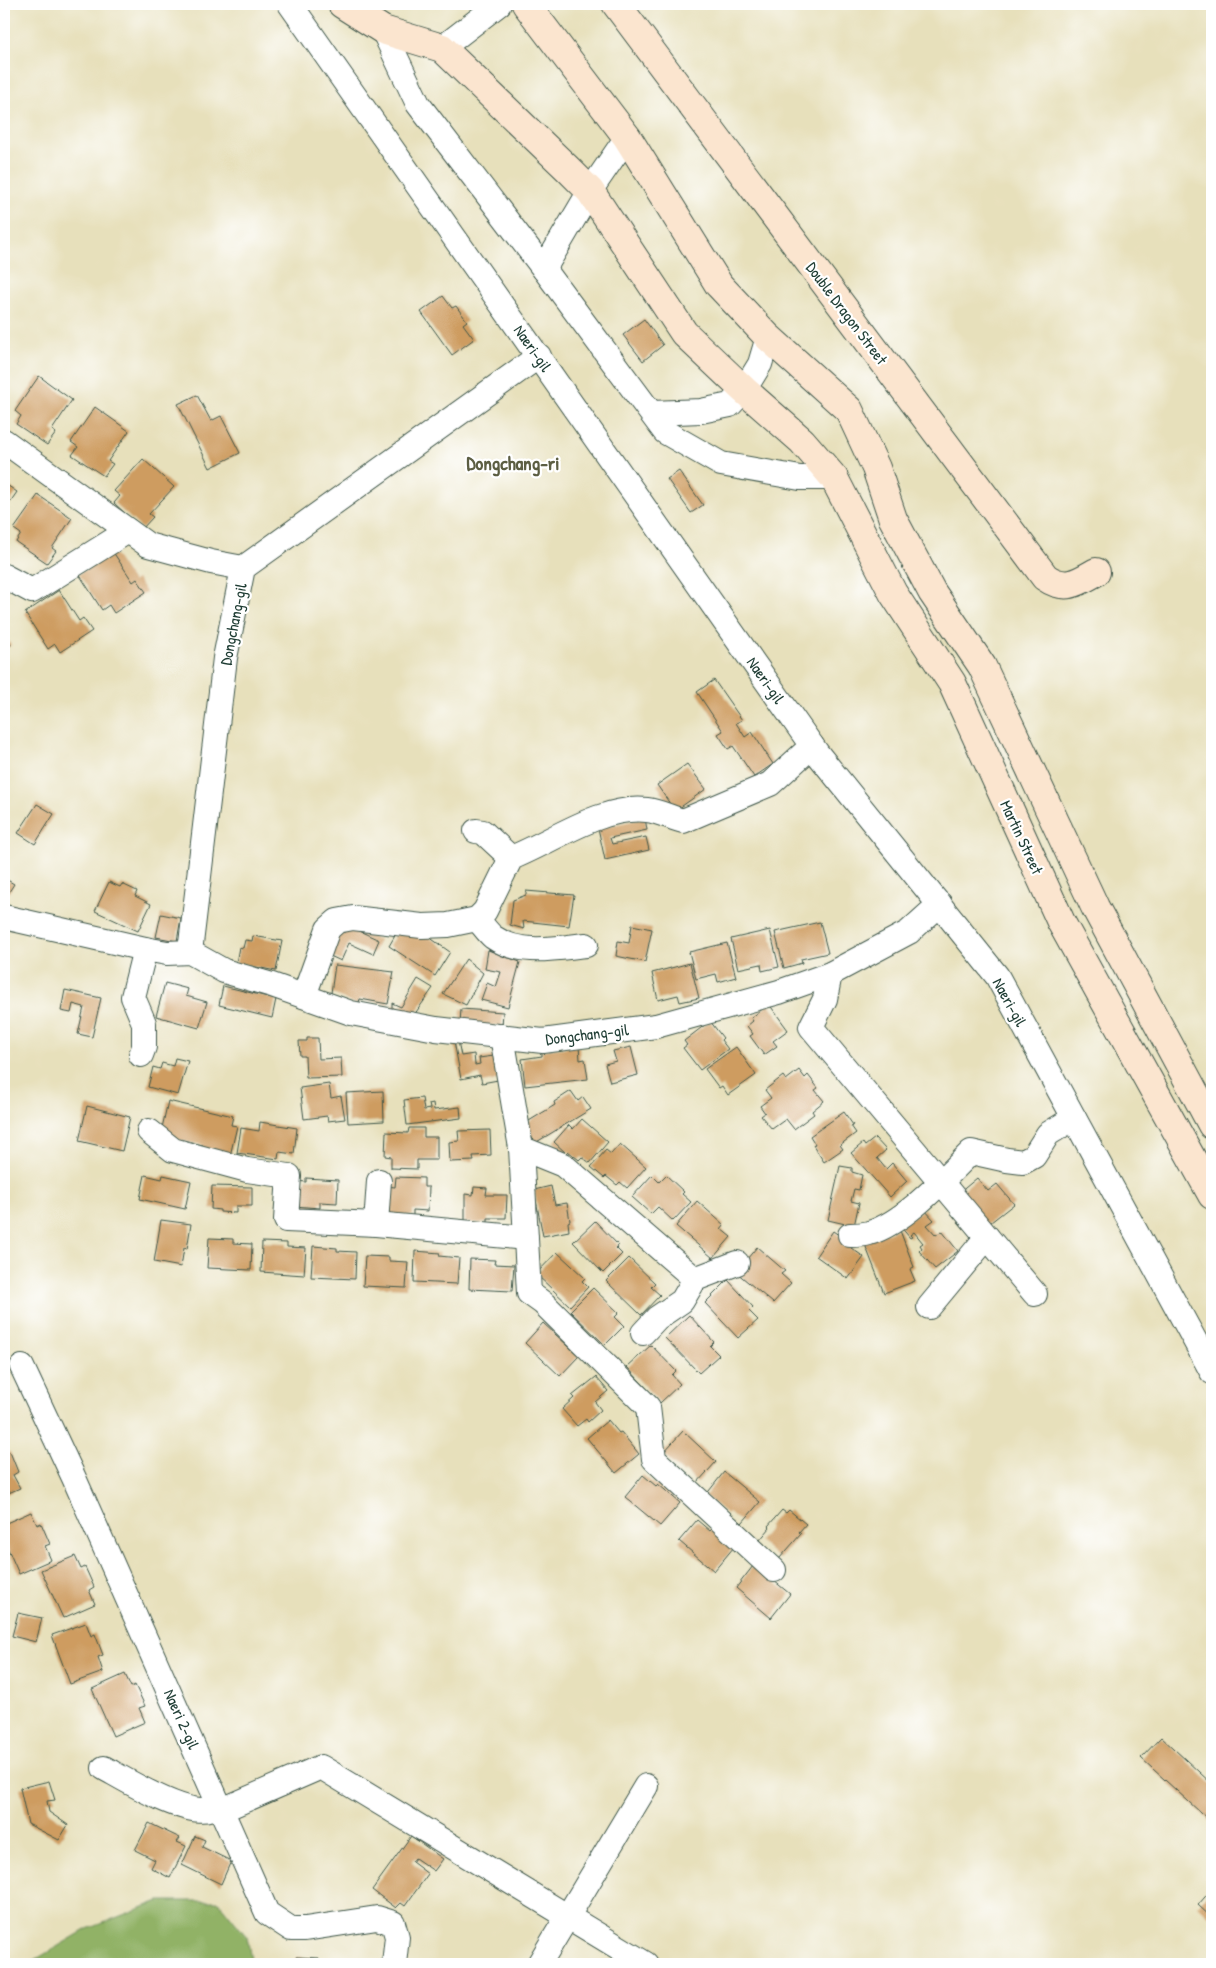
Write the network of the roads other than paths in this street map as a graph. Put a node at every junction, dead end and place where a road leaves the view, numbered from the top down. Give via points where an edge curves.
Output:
1 (290, 4) edge
2 (342, 4) edge
3 (499, 4) edge
4 (526, 4) edge
5 (616, 4) edge
6 (383, 30) junction
7 (442, 48) junction
8 (627, 137) junction
9 (590, 191) junction
10 (548, 274) junction
11 (768, 337) junction
12 (539, 356) junction
13 (744, 390) junction
14 (652, 413) junction
15 (4, 442) edge
16 (834, 478) junction
17 (128, 530) junction
18 (243, 568) junction
19 (1096, 572) dead end
20 (4, 576) edge
21 (32, 591) junction
22 (4, 595) edge
23 (812, 746) junction
24 (476, 831) dead end
25 (511, 858) junction
26 (940, 904) junction
27 (4, 917) edge
28 (477, 919) junction
29 (586, 945) dead end
30 (145, 949) junction
31 (190, 952) junction
32 (830, 974) junction
33 (304, 996) junction
34 (502, 1036) junction
35 (141, 1055) dead end
36 (1074, 1118) junction
37 (1212, 1125) edge
38 (149, 1131) dead end
39 (521, 1148) junction
40 (379, 1181) dead end
41 (940, 1182) junction
42 (1212, 1195) edge
43 (376, 1224) junction
44 (850, 1235) dead end
45 (987, 1237) junction
46 (526, 1238) junction
47 (738, 1263) dead end
48 (695, 1279) junction
49 (1035, 1294) dead end
50 (929, 1306) dead end
51 (643, 1333) dead end
52 (22, 1367) dead end
53 (1212, 1372) edge
54 (774, 1570) dead end
55 (104, 1768) dead end
56 (646, 1786) dead end
57 (221, 1807) junction
58 (568, 1918) junction
59 (394, 1964) edge
60 (539, 1964) edge
61 (646, 1964) edge

1 - 12 street, Naeri-gil
2 - 6 main road
3 - 7 street
4 - 8 main road
5 - 19 main road, Double Dragon Street via 1045,577 1054,584 1066,586
6 - 7 main road
6 - 10 street via 418,104
7 - 9 main road, Martin Street
8 - 9 street
8 - 11 main road via 719,286
9 - 10 street
9 - 13 main road, Martin Street via 684,332
10 - 14 street
11 - 13 street via 760,364
11 - 37 main road via 849,410 876,468 893,519 932,592 982,666 1095,907
12 - 18 street, Dongchang-gil
12 - 23 street, Naeri-gil
13 - 14 street via 730,405 701,411
13 - 16 main road, Martin Street via 802,441
14 - 16 street via 665,432 721,464 800,478
15 - 17 street
16 - 42 main road, Martin Street via 893,593 952,684 1061,922
17 - 18 street via 148,545
17 - 21 street
18 - 31 street, Dongchang-gil via 226,658
20 - 21 street
21 - 22 street
23 - 25 street via 770,784 683,821 648,810 626,810 573,826
23 - 26 street, Naeri-gil
24 - 25 street via 483,832
25 - 28 street via 485,910
26 - 32 street, Dongchang-gil via 909,932
26 - 36 street, Naeri-gil via 997,976
27 - 30 street
28 - 29 street via 493,936 514,947 546,950
28 - 33 street via 448,926 353,918 337,921 328,929
30 - 31 street via 167,953
30 - 35 street via 134,997 144,1023
31 - 33 street, Dongchang-gil via 224,971
32 - 34 street, Dongchang-gil via 779,992 656,1026 543,1041
32 - 41 street via 825,999 811,1027
33 - 34 street, Dongchang-gil via 350,1013 436,1029
34 - 39 street
36 - 41 street via 1048,1134 1034,1156 1023,1162 971,1152
36 - 53 street, Naeri-gil
38 - 43 street via 173,1150 247,1170 289,1176 286,1220
39 - 46 street
39 - 48 street via 563,1165
40 - 43 street
41 - 44 street via 892,1222 869,1233
41 - 45 street
43 - 46 street
45 - 49 street
45 - 50 street
46 - 54 street via 529,1293 648,1407 654,1459
47 - 48 street
48 - 51 street via 682,1301 657,1318
52 - 57 street, Naeri 2-gil
55 - 57 street via 158,1798 194,1808
56 - 58 street
57 - 58 street via 321,1767
57 - 59 street, Naeri 2-gil via 267,1912 278,1922 292,1929 305,1929 377,1918 392,1924 397,1937
58 - 60 street
58 - 61 street

